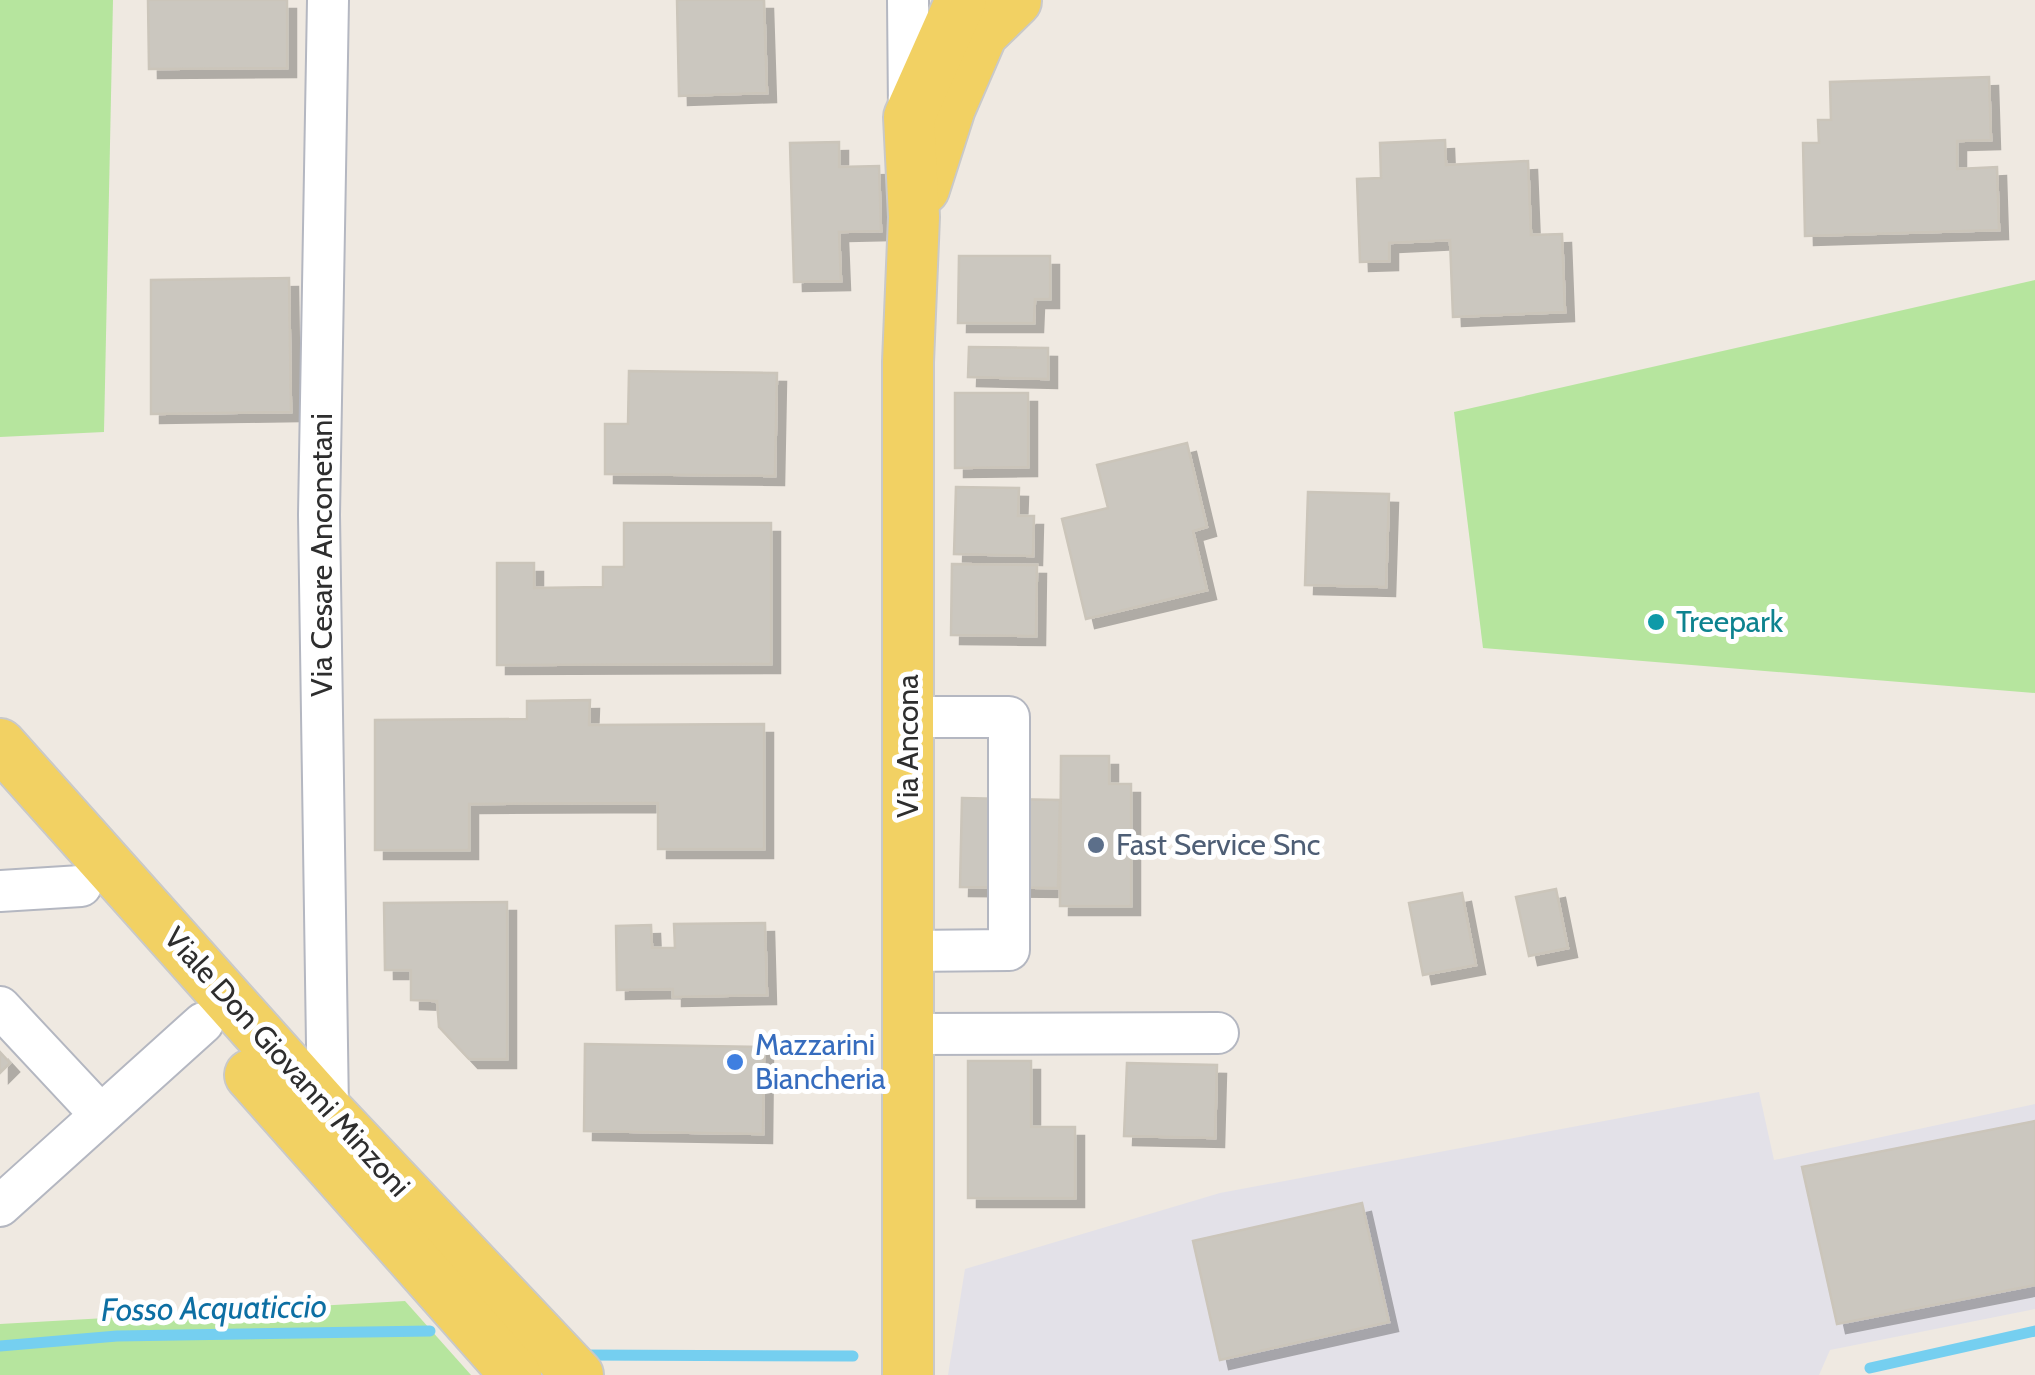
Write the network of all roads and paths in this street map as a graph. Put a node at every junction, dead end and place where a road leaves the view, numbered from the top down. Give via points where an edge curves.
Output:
1 (328, 0) edge
2 (908, 0) edge
3 (962, 0) edge
4 (1027, 0) edge
5 (910, 117) junction
6 (914, 218) junction
7 (908, 717) junction
8 (0, 744) edge
9 (0, 795) edge
10 (81, 886) junction
11 (0, 891) edge
12 (908, 951) junction
13 (0, 1007) edge
14 (203, 1023) junction
15 (1218, 1033) dead end
16 (908, 1034) junction
17 (328, 1111) junction
18 (100, 1114) junction
19 (0, 1206) edge
20 (516, 1375) edge
21 (578, 1375) edge
22 (908, 1375) edge

1 - 17 street, Via Cesare Anconetani via 319,515
2 - 5 street, Via Ancona
3 - 5 main road, Via Ancona
4 - 6 main road via 982,34
5 - 6 main road, Via Ancona
6 - 7 main road, Via Ancona
7 - 12 main road, Via Ancona
7 - 12 street via 1009,717 1009,950
8 - 17 main road, Viale Don Giovanni Minzoni
9 - 10 main road, Viale Don Giovanni Minzoni
10 - 11 street
10 - 14 main road, Viale Don Giovanni Minzoni
12 - 16 main road, Via Ancona
13 - 18 street
14 - 18 street
14 - 20 main road, Viale Don Giovanni Minzoni
15 - 16 street
16 - 22 main road, Via Ancona
17 - 21 main road, Viale Don Giovanni Minzoni
18 - 19 street

